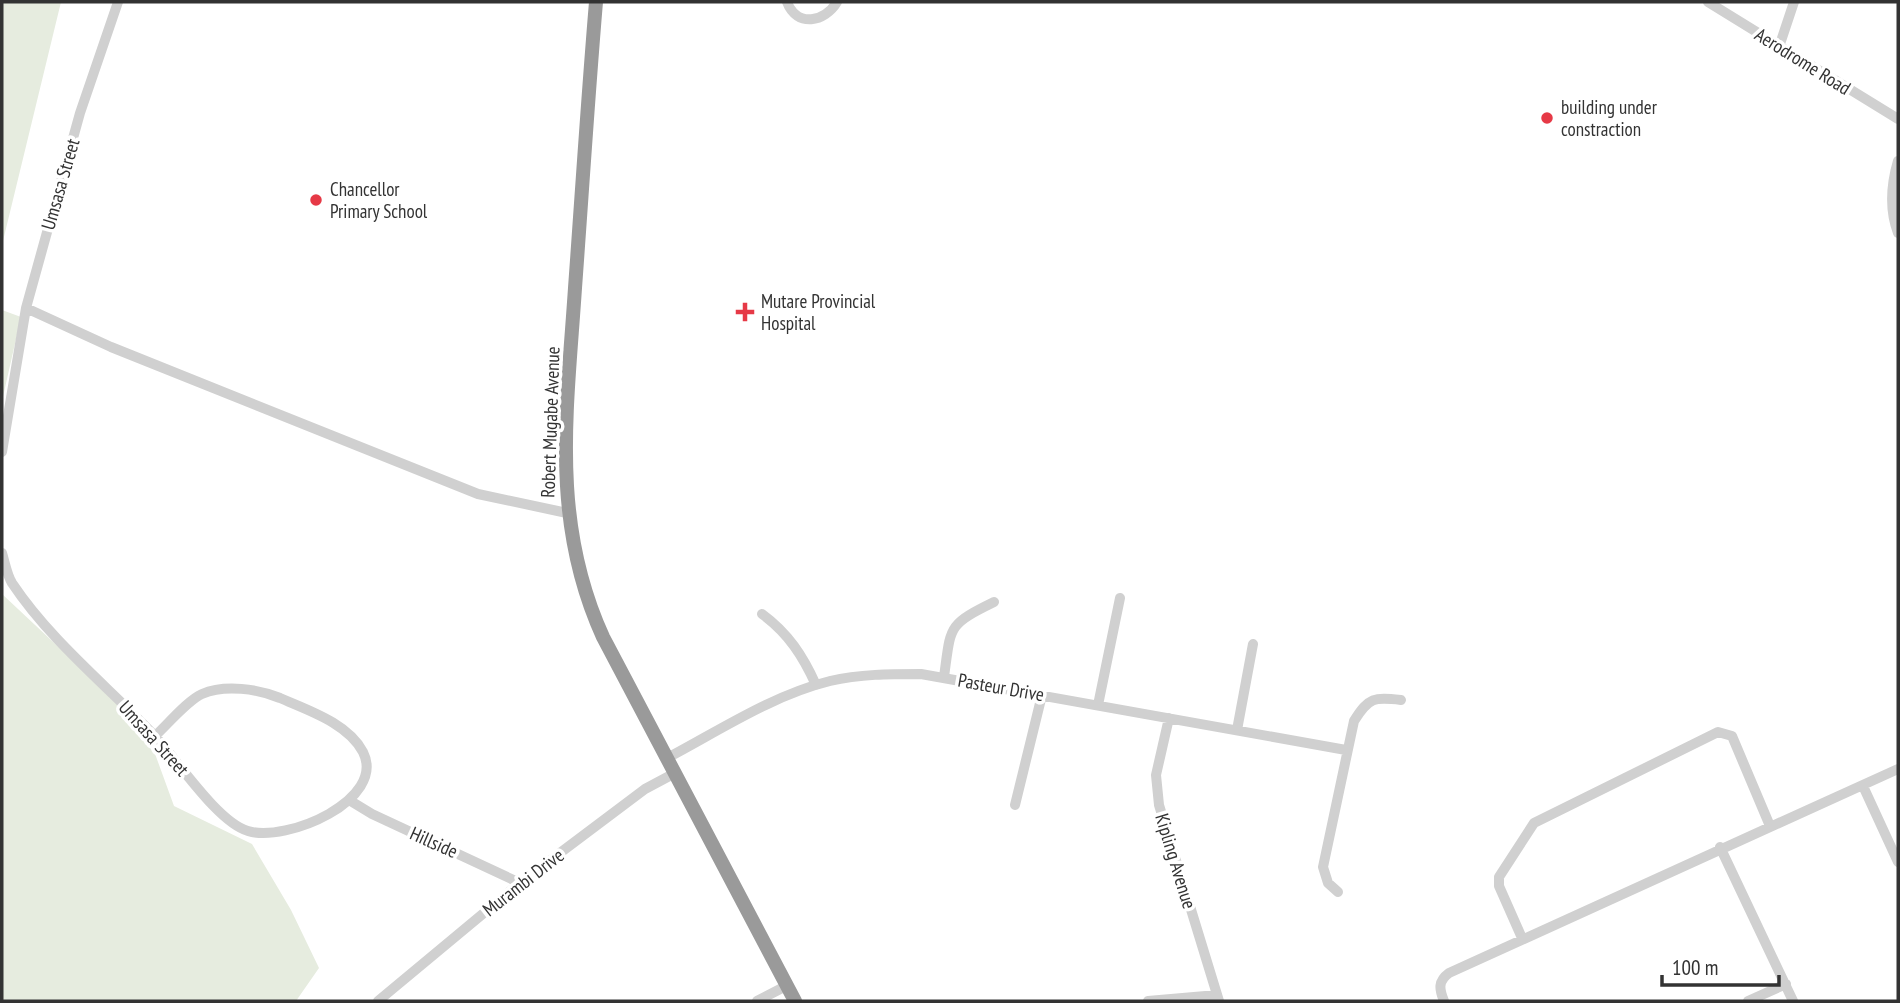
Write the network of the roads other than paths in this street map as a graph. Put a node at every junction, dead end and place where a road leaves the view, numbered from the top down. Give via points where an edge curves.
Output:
1 (118, 2) edge
2 (596, 2) edge
3 (787, 2) edge
4 (837, 2) edge
5 (1708, 2) edge
6 (1794, 2) edge
7 (1779, 47) junction
8 (1898, 119) edge
9 (1898, 161) edge
10 (1898, 233) edge
11 (26, 308) junction
12 (2, 452) edge
13 (567, 513) junction
14 (2, 553) edge
15 (1120, 598) dead end
16 (994, 602) dead end
17 (762, 614) dead end
18 (1253, 644) dead end
19 (944, 677) junction
20 (816, 685) junction
21 (1042, 695) junction
22 (1401, 700) dead end
23 (1098, 705) junction
24 (1169, 718) junction
25 (1237, 730) junction
26 (155, 736) junction
27 (1346, 750) junction
28 (668, 757) junction
29 (1898, 769) edge
30 (675, 773) junction
31 (1863, 786) junction
32 (349, 800) junction
33 (1015, 805) dead end
34 (1770, 825) junction
35 (1720, 848) junction
36 (1898, 862) edge
37 (520, 883) junction
38 (1338, 892) dead end
39 (1522, 938) junction
40 (1786, 984) junction
41 (786, 985) junction
42 (1218, 998) edge
43 (379, 1001) edge
44 (757, 1001) edge
45 (794, 1001) edge
46 (1148, 1001) edge
47 (1444, 1001) edge
48 (1748, 1001) edge
49 (1793, 1001) edge

1 - 11 street, Umsasa Street via 80,113
2 - 13 highway, Robert Mugabe Avenue via 566,419
3 - 4 street via 793,13 818,20 830,14
5 - 7 street, Aerodrome Road
6 - 7 street
7 - 8 street, Aerodrome Road
9 - 10 street via 1892,206
11 - 12 street, Umsasa Street
11 - 13 street via 111,347 478,494
13 - 28 highway, Robert Mugabe Avenue via 587,601
14 - 26 street, Umsasa Street via 10,580 45,626
15 - 23 street
16 - 19 street via 959,619 950,635
17 - 20 street via 779,626 804,657
18 - 25 street
19 - 20 street, Pasteur Drive via 871,675
19 - 21 street, Pasteur Drive
20 - 28 street, Pasteur Drive
21 - 23 street, Pasteur Drive
21 - 33 street
22 - 27 street via 1378,697 1364,705
23 - 24 street, Pasteur Drive
24 - 25 street, Pasteur Drive
24 - 42 street, Kipling Avenue via 1156,775 1159,805
25 - 27 street, Pasteur Drive
26 - 32 street, Umsasa Street via 201,792 248,831 285,832 313,822
26 - 32 street via 201,694 236,688 272,695 321,716 355,740 368,772
27 - 38 street via 1323,867 1328,883
28 - 30 highway, Robert Mugabe Avenue
29 - 31 street
30 - 37 street, Murambi Drive via 645,789
30 - 41 highway, Robert Mugabe Avenue
31 - 34 street
31 - 36 street
32 - 37 street, Hillside
34 - 35 street
34 - 39 street via 1732,736 1718,732 1534,822 1499,877
35 - 39 street
35 - 40 street
37 - 43 street, Murambi Drive
39 - 47 street via 1449,972 1440,988
40 - 48 street
40 - 49 street
41 - 44 street
41 - 45 highway, Robert Mugabe Avenue
42 - 46 street

